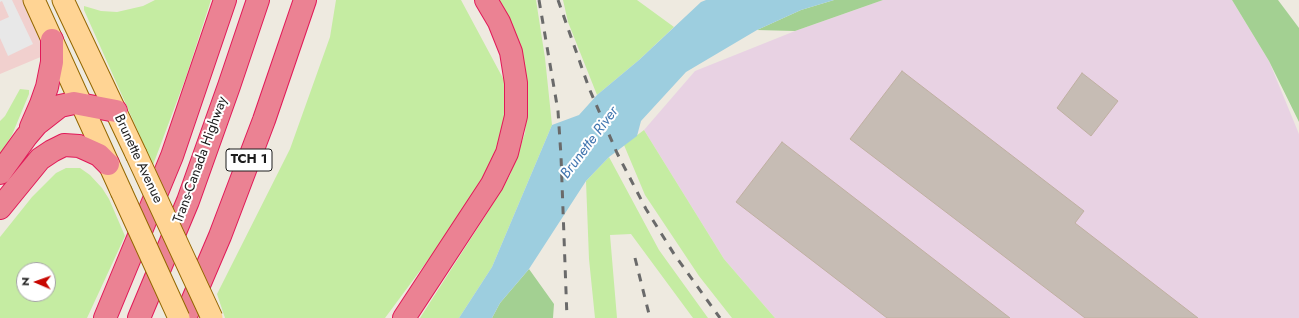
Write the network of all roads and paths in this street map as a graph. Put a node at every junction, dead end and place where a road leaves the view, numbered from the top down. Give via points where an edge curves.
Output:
1 (34, 0) edge
2 (63, 0) edge
3 (226, 0) edge
4 (258, 0) edge
5 (305, 0) edge
6 (486, 0) edge
7 (52, 40) junction
8 (81, 104) junction
9 (116, 111) junction
10 (26, 137) junction
11 (108, 164) junction
12 (0, 173) edge
13 (0, 208) edge
14 (105, 318) edge
15 (139, 318) edge
16 (179, 318) edge
17 (185, 318) edge
18 (212, 318) edge
19 (404, 318) edge

1 - 7 main road, Brunette Avenue
2 - 9 main road, Brunette Avenue
3 - 14 highway via 172,156
4 - 15 highway, Trans-Canada Highway / TCH 1 via 188,201
5 - 17 highway, TCH 1 via 264,120 220,236
6 - 19 highway via 499,22 511,52 516,83 516,116 507,153 492,184
7 - 8 main road, Brunette Avenue
7 - 10 highway via 52,62 47,87
8 - 9 highway
8 - 10 highway via 60,106 37,124
8 - 11 main road, Brunette Avenue
9 - 18 main road, Brunette Avenue, bridge
10 - 12 highway
11 - 13 highway via 98,155 79,146 64,145 40,159
11 - 16 main road, Brunette Avenue, bridge

